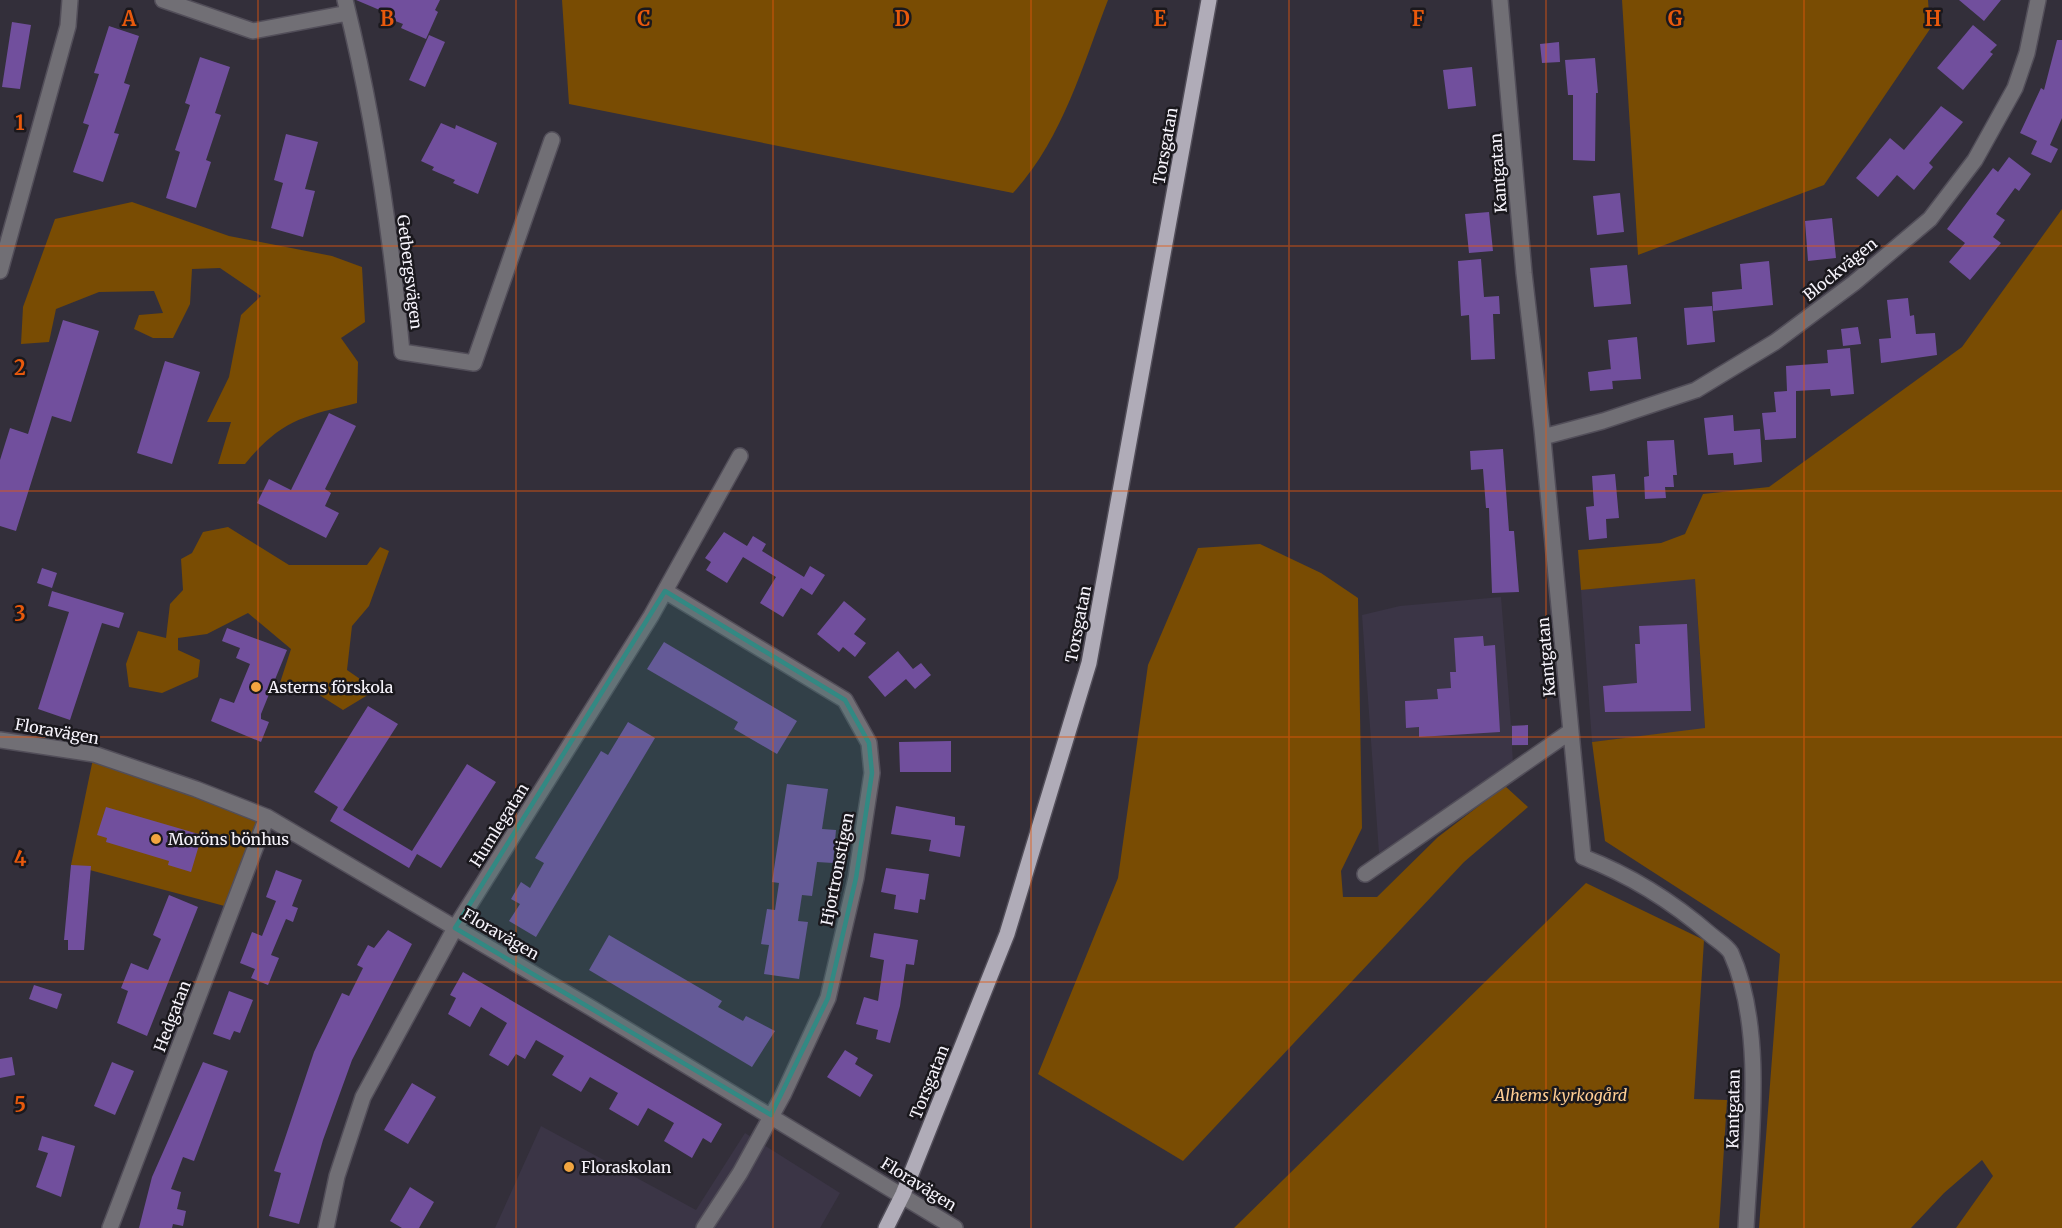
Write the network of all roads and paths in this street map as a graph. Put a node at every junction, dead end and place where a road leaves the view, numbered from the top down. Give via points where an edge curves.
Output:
1 (70, 0) edge
2 (163, 0) edge
3 (1209, 0) edge
4 (1500, 0) edge
5 (2038, 0) edge
6 (347, 7) edge
7 (552, 140) dead end
8 (0, 271) edge
9 (1543, 436) junction
10 (740, 456) dead end
11 (665, 591) junction
12 (1571, 731) junction
13 (0, 740) edge
14 (267, 817) junction
15 (1365, 874) dead end
16 (455, 928) junction
17 (771, 1115) junction
18 (903, 1194) junction
19 (110, 1228) edge
20 (326, 1228) edge
21 (704, 1228) edge
22 (886, 1228) edge
23 (955, 1228) edge
24 (1746, 1228) edge

1 - 8 street via 68,26
2 - 6 street via 253,31
3 - 18 main road, Torsgatan via 1089,663 1007,934
4 - 9 street, Kantgatan
5 - 9 street, Blockvägen via 2015,88 1975,160 1930,219 1775,342 1696,390 1603,422
6 - 7 street, Getbergsvägen via 395,273 402,352 474,363
9 - 12 street, Kantgatan
10 - 11 street, Humlegatan
11 - 16 street, Humlegatan
11 - 17 street, Hjortronstigen via 845,700 869,743 872,773 856,878 828,998
12 - 15 street
12 - 24 street, Kantgatan via 1583,857 1613,869 1682,910 1730,951 1751,1022 1753,1090
13 - 14 street, Floravägen via 94,754
14 - 16 street, Floravägen
14 - 19 street, Hedgatan
16 - 17 street, Floravägen
16 - 20 street, Humlegatan via 363,1097 337,1176
17 - 18 street, Floravägen
17 - 21 street, Hjortronstigen
18 - 22 main road, Torsgatan
18 - 23 street, Floravägen

